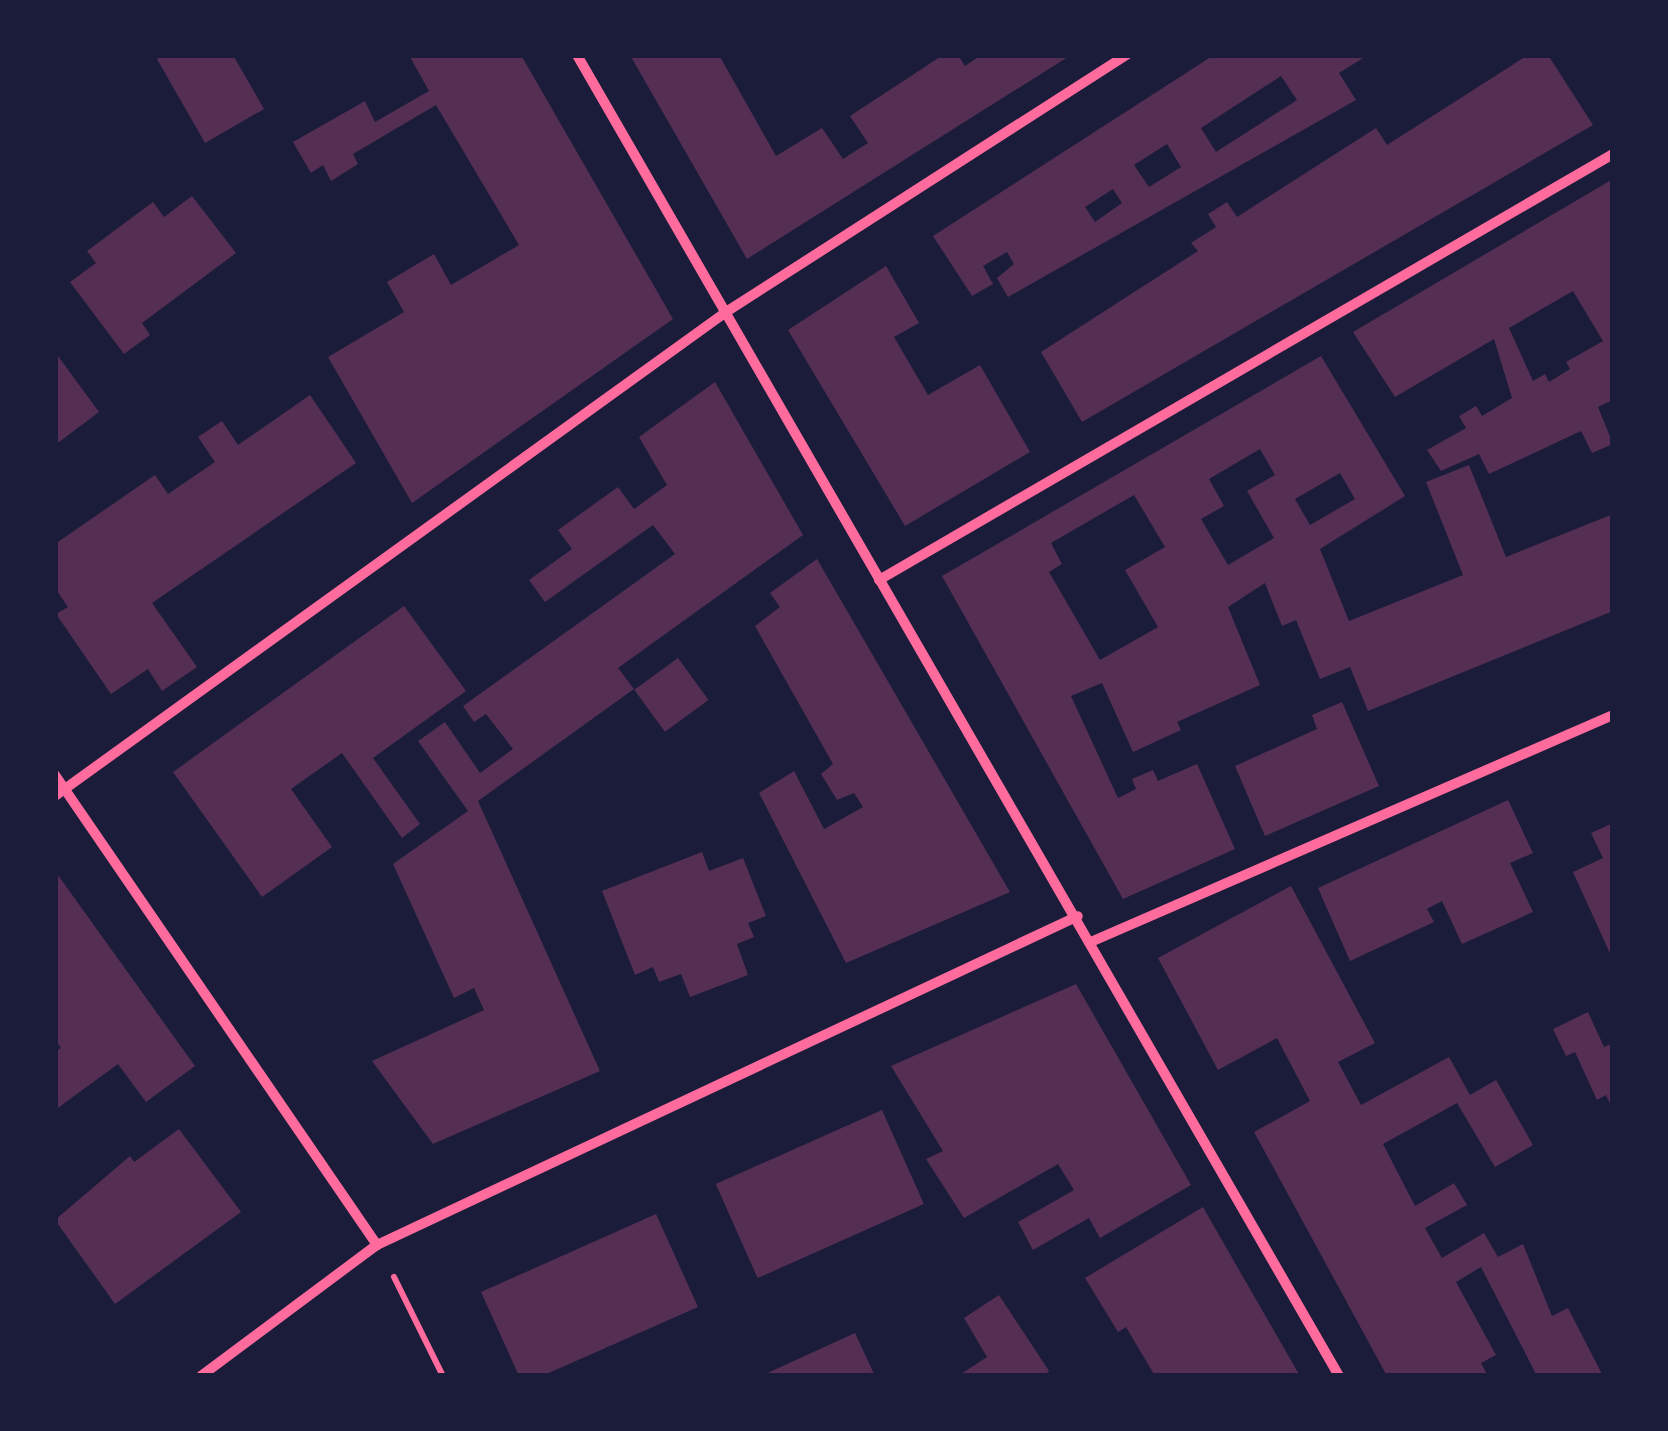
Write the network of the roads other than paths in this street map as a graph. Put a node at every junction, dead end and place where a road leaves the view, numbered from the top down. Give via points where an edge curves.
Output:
1 (577, 55) edge
2 (1127, 55) edge
3 (1613, 154) edge
4 (726, 312) junction
5 (879, 580) junction
6 (1613, 715) edge
7 (55, 774) edge
8 (60, 793) edge
9 (1078, 916) junction
10 (1093, 942) junction
11 (377, 1245) junction
12 (201, 1376) edge
13 (1339, 1376) edge

1 - 4 street
2 - 4 street
3 - 5 street
4 - 5 street
4 - 8 street
5 - 9 street
6 - 10 street
7 - 8 street
8 - 11 street
9 - 10 street
9 - 11 street
10 - 13 street
11 - 12 street

